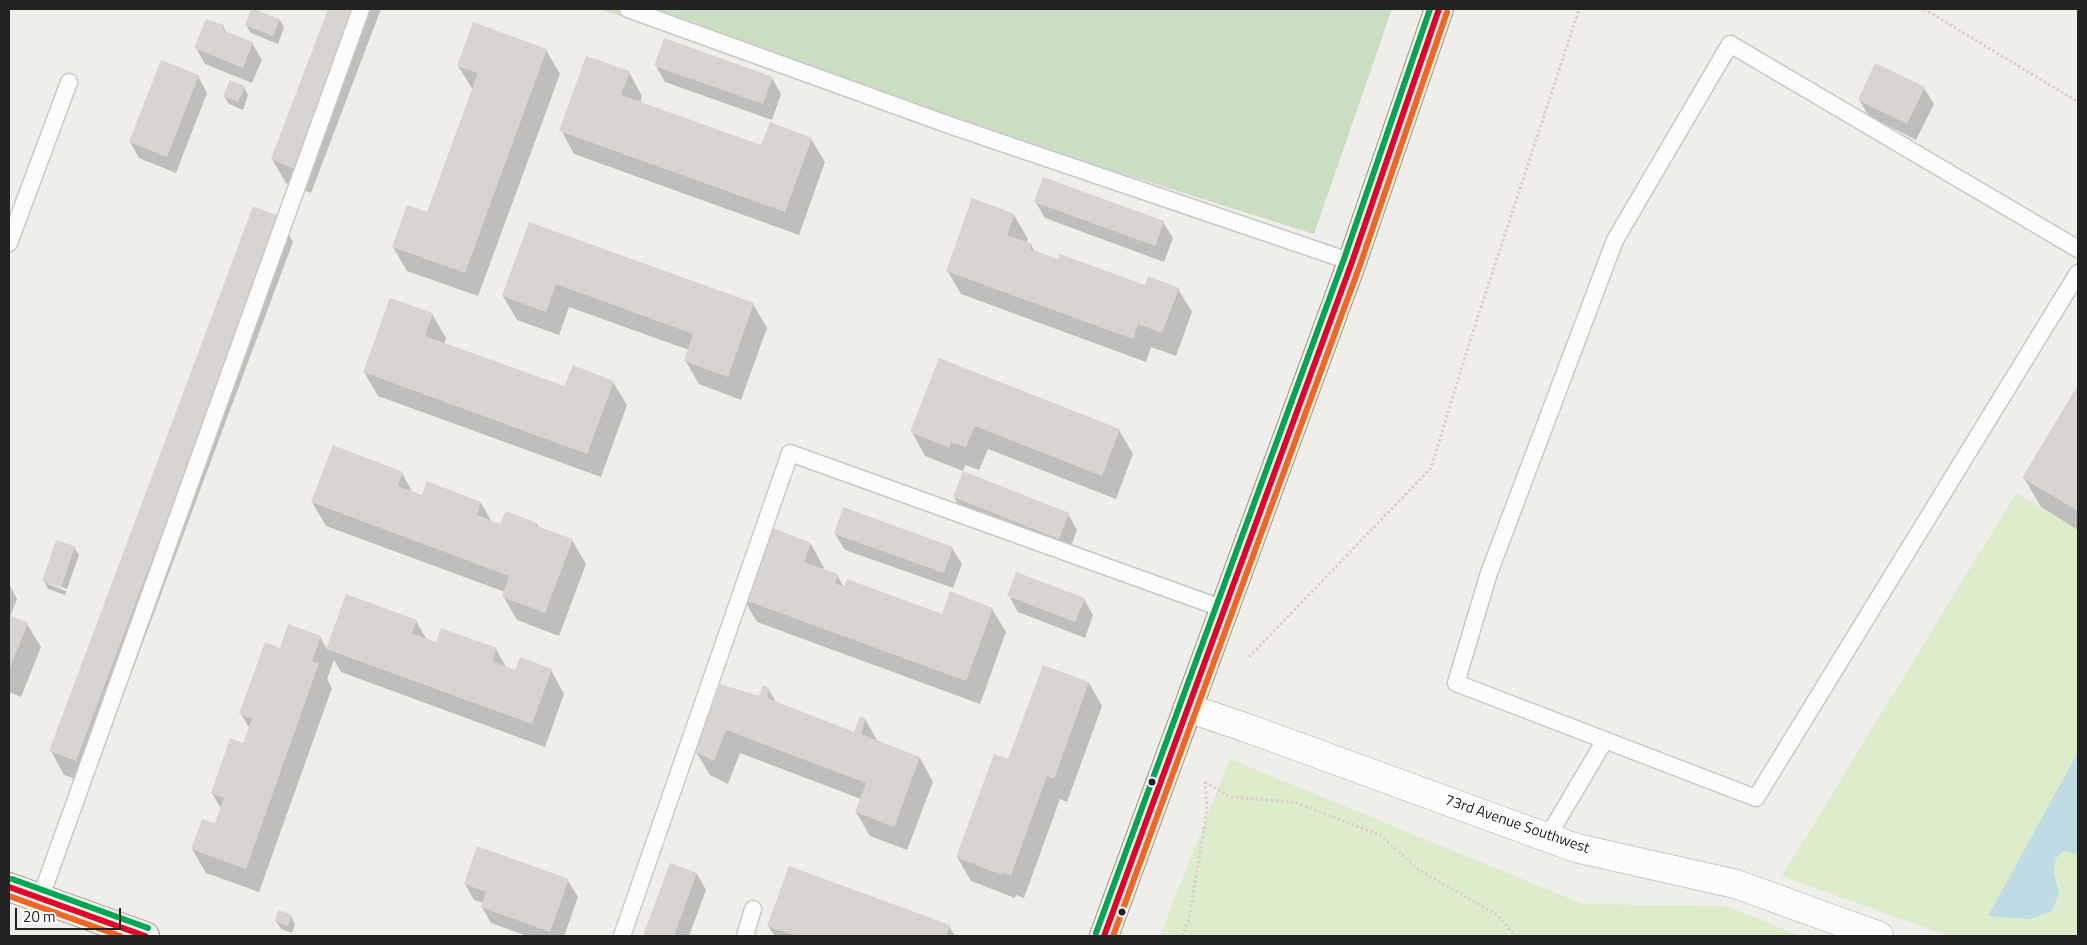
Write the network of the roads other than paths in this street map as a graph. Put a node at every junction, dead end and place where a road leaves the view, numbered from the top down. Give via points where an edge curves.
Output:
1 (361, 9) edge
2 (628, 9) edge
3 (1439, 9) edge
4 (69, 82) dead end
5 (9, 243) edge
6 (2078, 249) edge
7 (1352, 262) junction
8 (2078, 273) edge
9 (1224, 609) junction
10 (1188, 708) junction
11 (1605, 740) junction
12 (1547, 838) junction
13 (9, 887) edge
14 (40, 898) junction
15 (753, 909) dead end
16 (145, 936) edge
17 (622, 936) edge
18 (745, 936) edge
19 (1104, 936) edge
20 (1879, 936) edge

1 - 14 lane
2 - 7 lane via 952,126
3 - 7 street
4 - 5 lane
6 - 11 lane via 1730,44 1615,240 1490,573 1456,683
7 - 9 street
8 - 11 lane via 1756,798
9 - 10 street
9 - 17 lane via 790,453
10 - 12 street, 73rd Avenue Southwest
10 - 19 street
11 - 12 lane
12 - 20 street, 73rd Avenue Southwest via 1576,848 1736,884
13 - 14 street
14 - 16 street
15 - 18 lane

